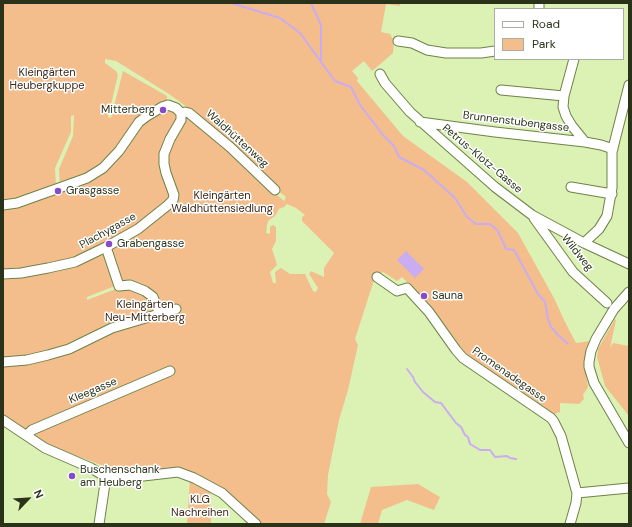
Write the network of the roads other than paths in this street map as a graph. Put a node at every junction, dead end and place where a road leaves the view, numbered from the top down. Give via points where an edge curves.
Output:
1 (398, 41) dead end
2 (494, 51) edge
3 (574, 60) edge
4 (380, 74) dead end
5 (629, 85) edge
6 (501, 90) dead end
7 (564, 96) junction
8 (180, 113) junction
9 (420, 122) junction
10 (585, 142) junction
11 (612, 149) junction
12 (571, 187) dead end
13 (275, 190) dead end
14 (612, 194) junction
15 (3, 206) edge
16 (532, 215) junction
17 (584, 243) junction
18 (106, 247) junction
19 (629, 264) edge
20 (3, 274) edge
21 (377, 278) dead end
22 (629, 292) edge
23 (607, 303) dead end
24 (176, 309) dead end
25 (160, 314) junction
26 (3, 362) edge
27 (170, 372) dead end
28 (3, 420) edge
29 (27, 435) junction
30 (629, 443) edge
31 (106, 477) junction
32 (629, 488) edge
33 (577, 492) junction
34 (100, 524) edge
35 (256, 524) edge
36 (570, 524) edge

1 - 2 street via 446,53
3 - 7 street
4 - 9 street, Petrus-Klotz-Gasse
5 - 11 street
6 - 7 street
7 - 10 street via 563,107 566,116
8 - 13 street, Waldhüttenweg via 189,113 230,147
8 - 15 street, Waldhüttenweg via 176,108 168,106 146,116 103,168 87,178
8 - 18 street, Plachygasse via 180,120 164,154 173,200 138,229
9 - 10 street, Brunnenstubengasse
9 - 16 street, Petrus-Klotz-Gasse via 495,187
10 - 11 street, Brunnenstubengasse
11 - 14 street
12 - 14 street
14 - 17 street via 604,222
16 - 17 street, Petrus-Klotz-Gasse
16 - 23 street, Wildweg via 573,272
17 - 19 street, Petrus-Klotz-Gasse
18 - 20 street, Plachygasse via 64,265
18 - 25 street via 119,286 130,286 146,291 153,297
21 - 33 street, Promenadegasse via 397,291 407,288 429,312 463,358 551,418 560,432
22 - 30 street via 614,309 596,338 589,362 594,383
24 - 25 street
25 - 26 street via 107,330 69,349 27,360
27 - 29 street, Kleegasse via 32,430
28 - 29 street
29 - 31 street via 45,448
31 - 34 street
31 - 35 street via 126,478 178,472 222,493
32 - 33 street
33 - 36 street, Promenadegasse

